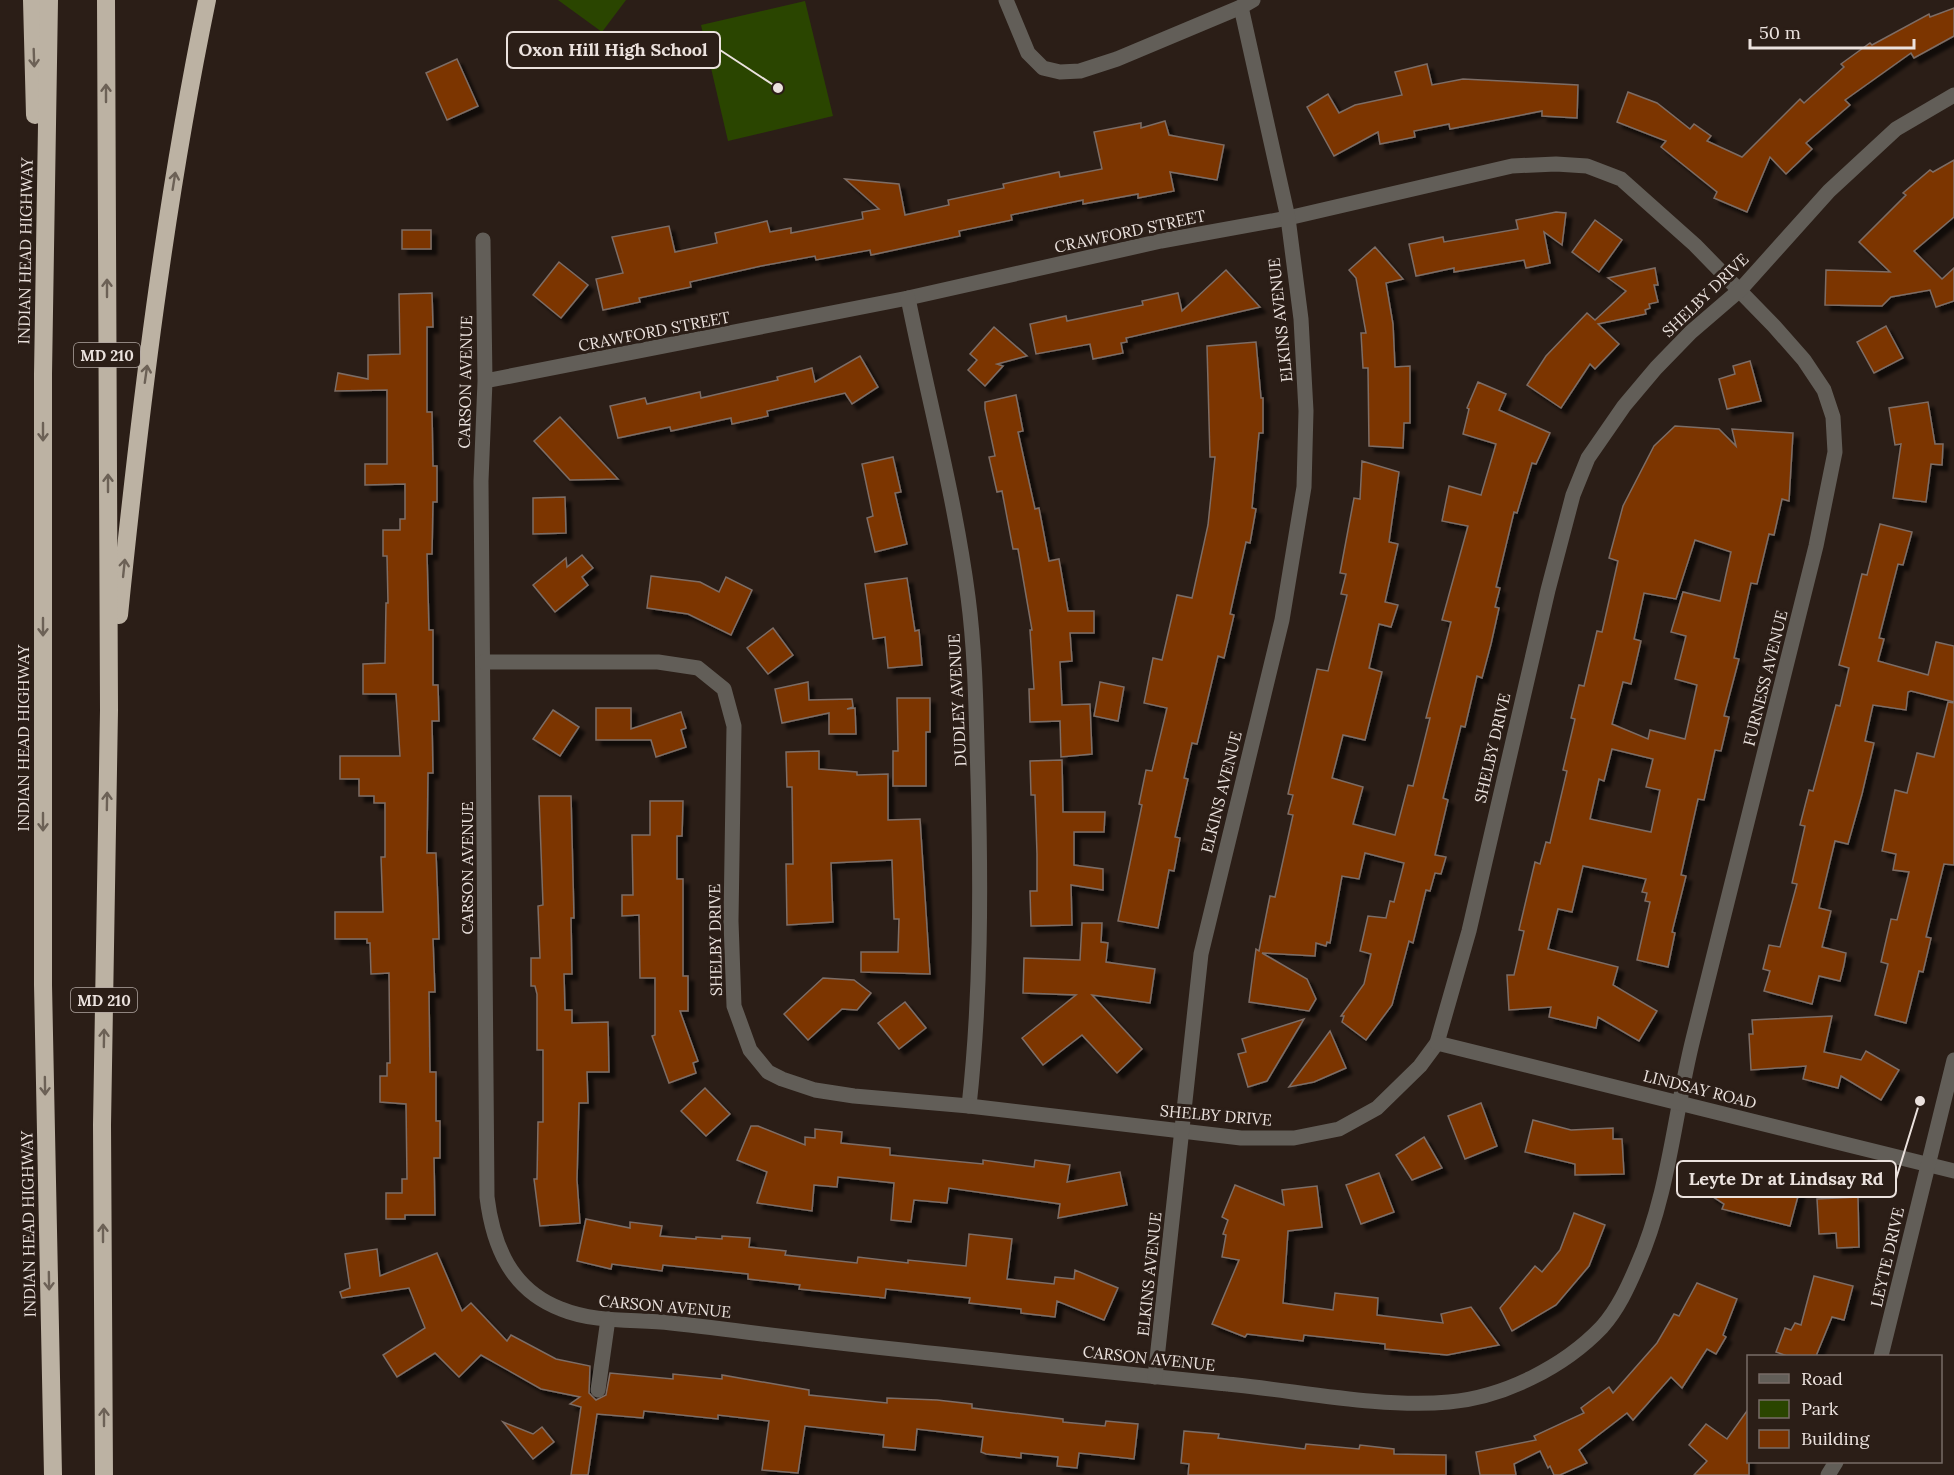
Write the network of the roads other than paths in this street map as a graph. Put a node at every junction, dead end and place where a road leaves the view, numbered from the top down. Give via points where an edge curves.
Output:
1 (32, 0) edge
2 (48, 0) edge
3 (106, 0) edge
4 (207, 0) edge
5 (1006, 0) edge
6 (1247, 3) edge
7 (1954, 95) edge
8 (1288, 218) junction
9 (483, 240) dead end
10 (1741, 289) junction
11 (909, 298) junction
12 (43, 374) junction
13 (485, 381) junction
14 (483, 662) junction
15 (109, 710) junction
16 (1437, 1042) junction
17 (1954, 1060) edge
18 (1681, 1102) junction
19 (969, 1106) junction
20 (1183, 1131) junction
21 (1926, 1165) junction
22 (1954, 1171) edge
23 (608, 1319) junction
24 (1881, 1355) edge
25 (1155, 1377) junction
26 (598, 1390) dead end
27 (52, 1475) edge
28 (104, 1475) edge

1 -> 12 highway
2 - 12 highway, INDIAN HEAD HIGHWAY
15 -> 3 highway, MD 210
15 -> 4 highway via 137,440 178,154
5 - 6 street via 1028,53 1043,68 1060,72 1080,71 1118,58
6 - 8 street, ELKINS AVENUE
7 - 10 street, SHELBY DRIVE via 1878,144 1829,191
8 - 10 street, CRAWFORD STREET via 1512,166 1587,166 1621,179
8 - 11 street, CRAWFORD STREET via 1161,241
8 - 20 street, ELKINS AVENUE via 1302,319 1306,411 1301,515 1282,620 1203,945
9 - 13 street, CARSON AVENUE
10 - 16 street, SHELBY DRIVE via 1656,368 1602,435 1579,477 1548,590 1469,931
10 - 18 street, FURNESS AVENUE via 1804,360 1824,390 1833,417 1834,452 1816,546 1688,1059
11 - 13 street, CRAWFORD STREET
11 - 19 street, DUDLEY AVENUE via 968,595 975,664 980,937 977,1032
12 -> 27 highway, INDIAN HEAD HIGHWAY via 43,985
13 - 14 street, CARSON AVENUE via 481,481
14 - 19 street, SHELBY DRIVE via 658,662 698,668 724,689 734,726 732,987 737,1020 750,1050 768,1072 796,1086 854,1096
14 - 23 street, CARSON AVENUE via 485,1149 489,1215 503,1260 527,1288 561,1310
28 -> 15 highway, MD 210 via 102,1125
16 - 18 street, LINDSAY ROAD
16 - 20 street, SHELBY DRIVE via 1420,1066 1377,1108 1339,1129 1278,1139
17 - 21 street, LEYTE DRIVE
18 - 21 street, LINDSAY ROAD
18 - 25 street, CARSON AVENUE via 1655,1224 1622,1297 1592,1336 1536,1375 1469,1399 1432,1403
19 - 20 street, SHELBY DRIVE
20 - 25 street, ELKINS AVENUE
21 - 22 street, LINDSAY ROAD
21 - 24 street, LEYTE DRIVE
23 - 25 street, CARSON AVENUE
23 - 26 street

